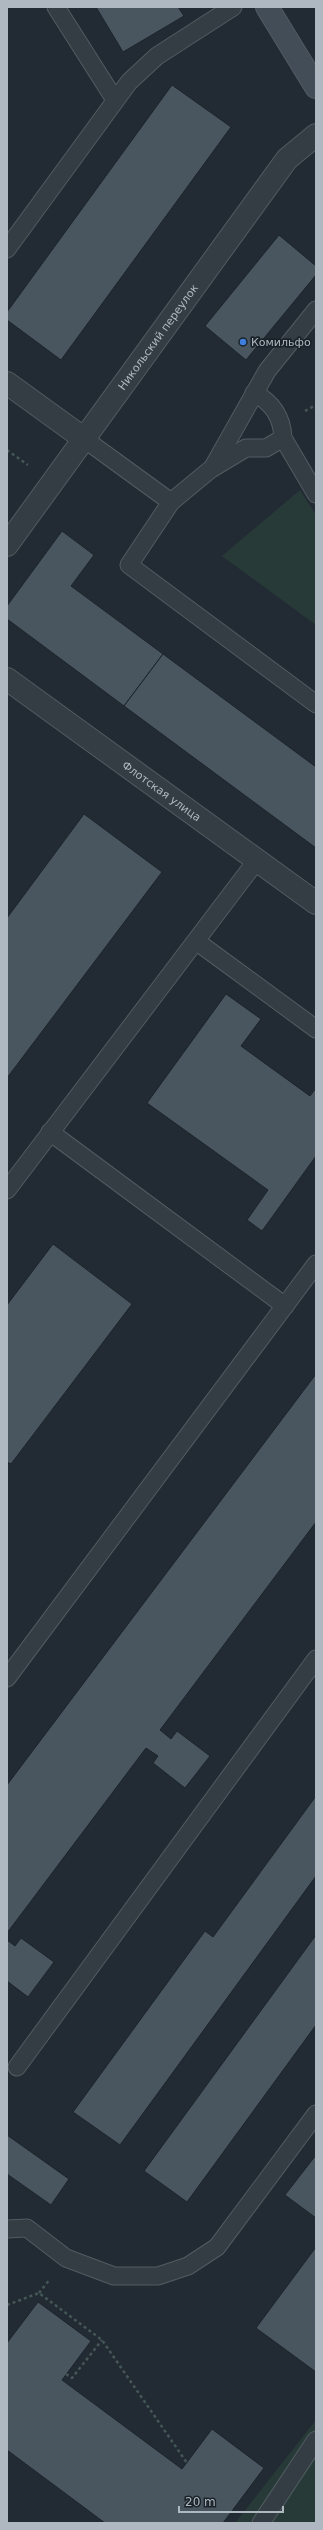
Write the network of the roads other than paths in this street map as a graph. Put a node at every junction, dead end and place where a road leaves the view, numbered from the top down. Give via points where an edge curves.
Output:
1 (56, 7) edge
2 (233, 7) edge
3 (266, 7) edge
4 (316, 87) edge
5 (115, 100) junction
6 (316, 135) edge
7 (7, 249) edge
8 (316, 310) edge
9 (7, 383) edge
10 (254, 393) junction
11 (83, 438) junction
12 (283, 438) junction
13 (212, 469) junction
14 (316, 494) edge
15 (171, 502) junction
16 (7, 545) edge
17 (7, 679) edge
18 (316, 704) edge
19 (257, 860) junction
20 (316, 903) edge
21 (196, 941) junction
22 (316, 1029) edge
23 (50, 1132) junction
24 (7, 1190) edge
25 (316, 1264) edge
26 (285, 1306) junction
27 (316, 1659) edge
28 (7, 1678) edge
29 (17, 2067) dead end
30 (316, 2114) edge
31 (7, 2229) edge
32 (316, 2440) edge
33 (261, 2523) edge

1 - 5 lane
2 - 5 lane via 157,56 129,82
3 - 4 street
5 - 7 lane
6 - 11 street, Никольский переулок via 287,159
8 - 10 lane via 267,371
9 - 11 street
10 - 12 lane via 268,400 283,425
10 - 13 lane
11 - 15 lane
11 - 16 street, Никольский переулок
12 - 13 lane via 266,448 246,448
12 - 14 lane
13 - 15 lane
15 - 18 lane via 129,565
17 - 19 street, Флотская улица
19 - 20 street, Флотская улица
19 - 21 lane
21 - 22 lane
21 - 23 lane
23 - 24 lane
23 - 26 lane
25 - 26 lane
26 - 28 lane
27 - 29 lane
30 - 31 lane via 217,2247 188,2266 158,2276 114,2276 66,2258 27,2228
32 - 33 lane

